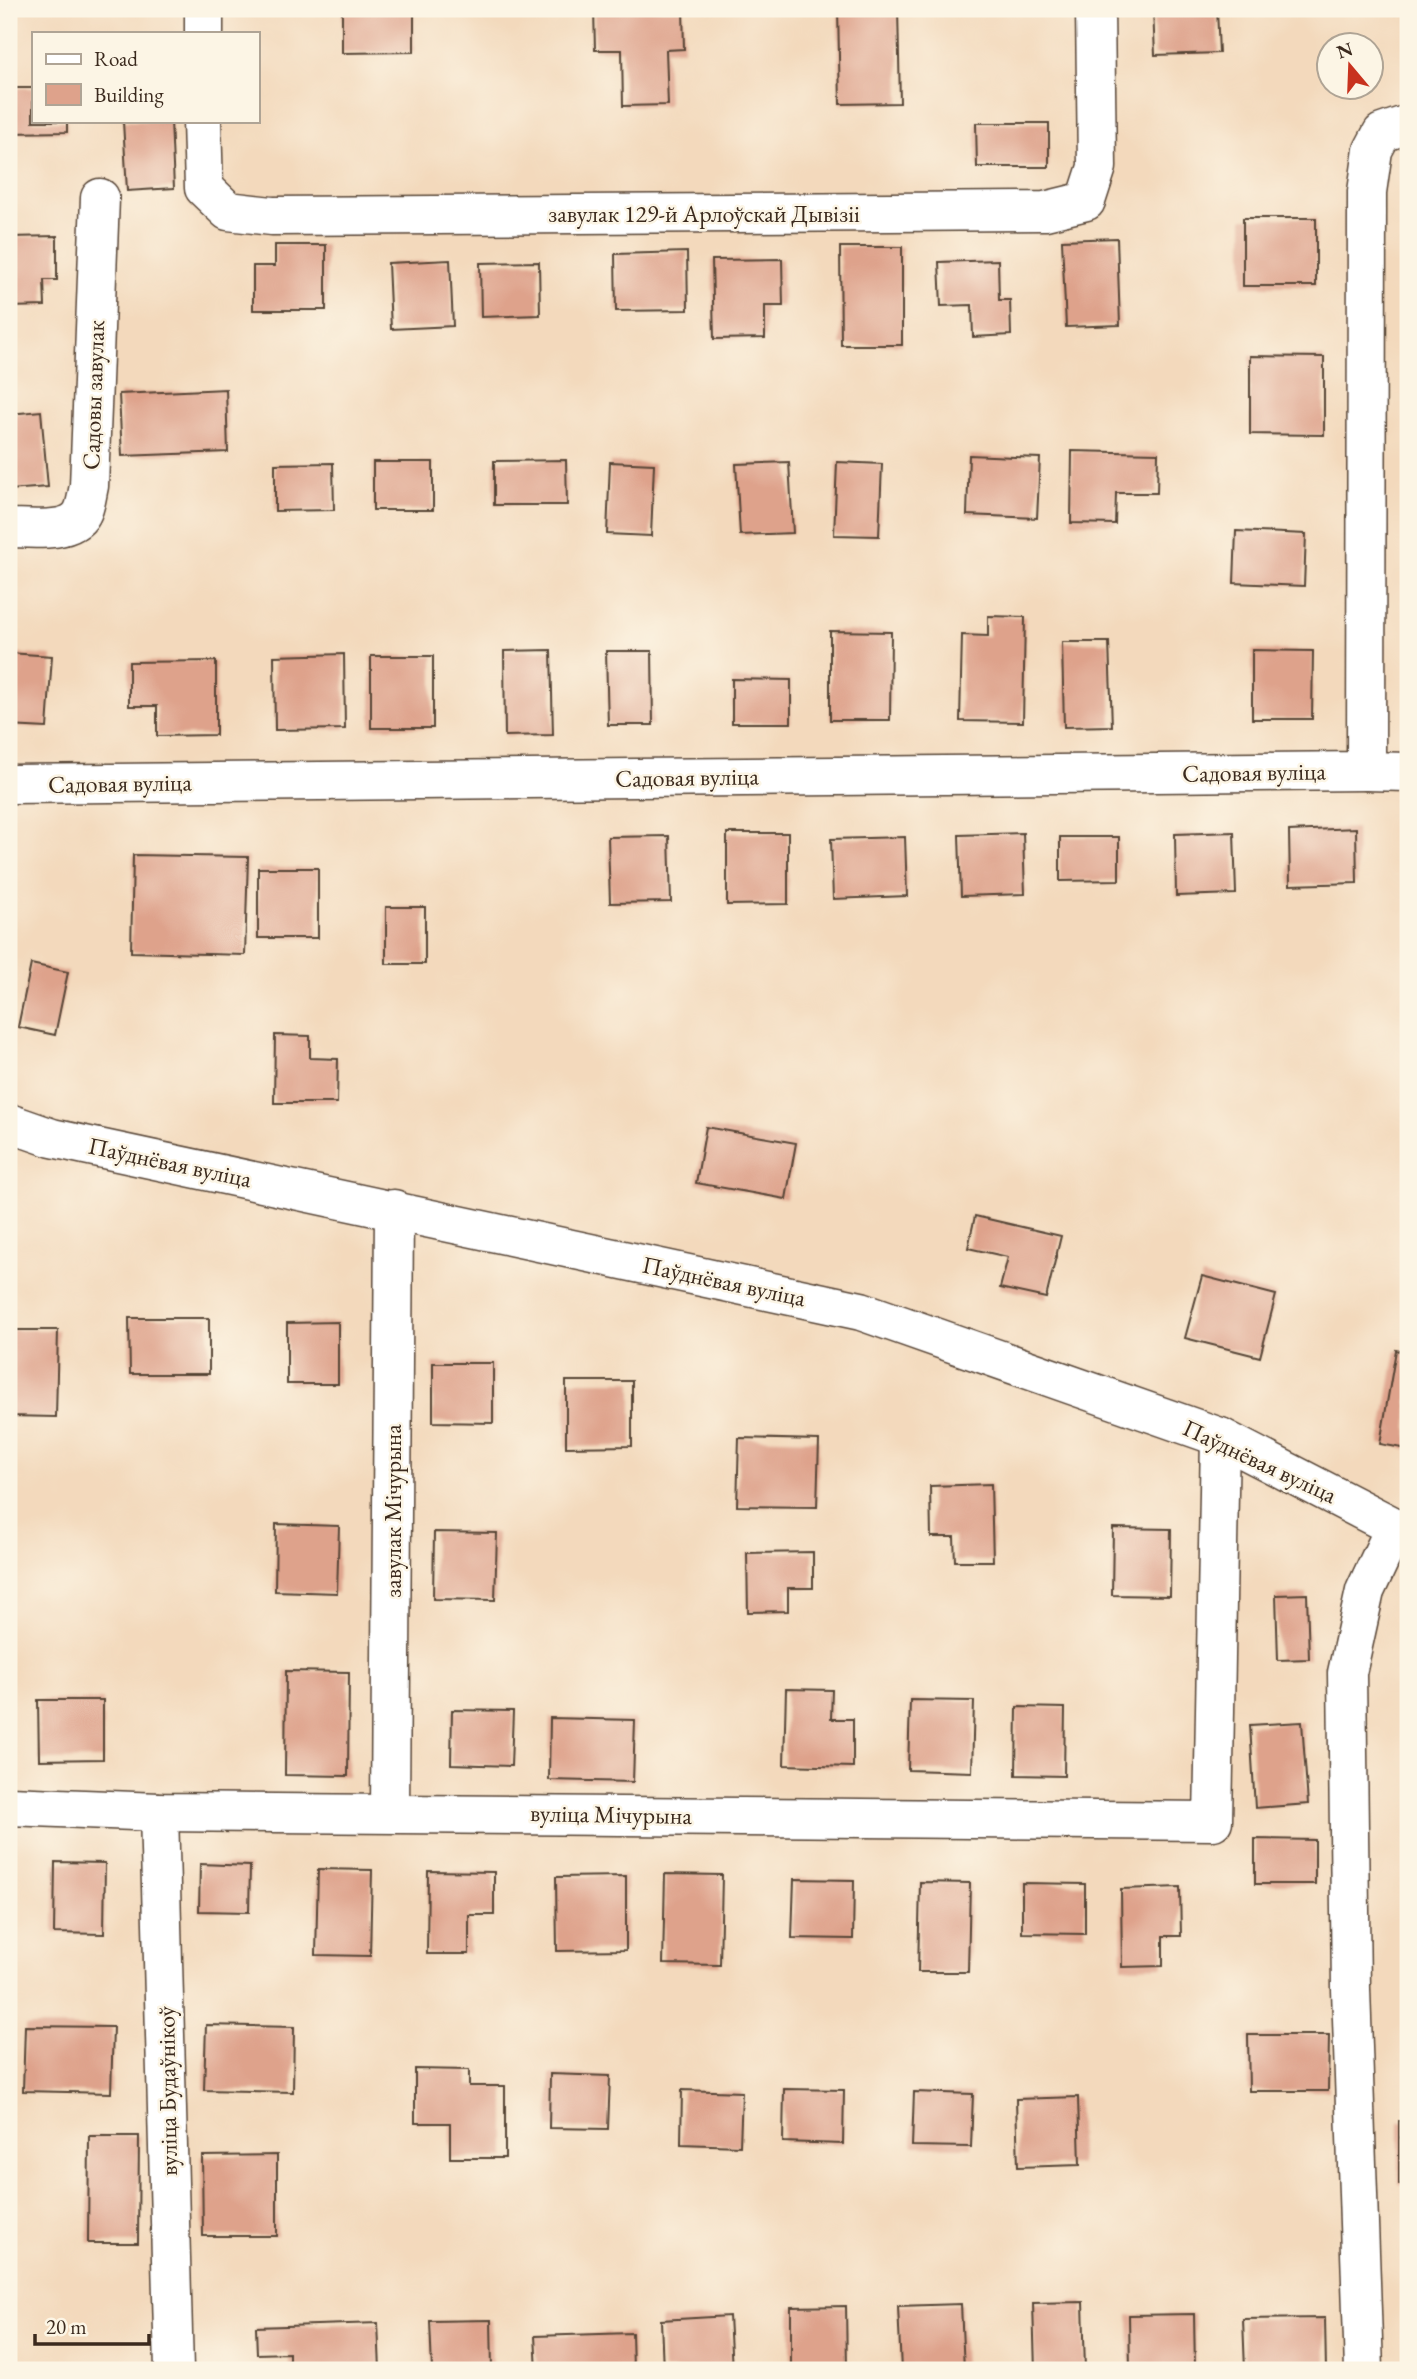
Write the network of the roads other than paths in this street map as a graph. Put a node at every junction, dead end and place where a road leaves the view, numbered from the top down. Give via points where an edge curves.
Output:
1 (204, 9) edge
2 (1095, 9) edge
3 (204, 32) edge
4 (202, 122) edge
5 (1408, 124) edge
6 (100, 198) dead end
7 (9, 528) edge
8 (1366, 771) junction
9 (1408, 772) edge
10 (9, 784) edge
11 (9, 1123) edge
12 (394, 1209) junction
13 (1220, 1437) junction
14 (1401, 1531) edge
15 (9, 1806) edge
16 (159, 1812) junction
17 (390, 1812) junction
18 (174, 2370) edge
19 (1364, 2370) edge

1 - 3 street
2 - 4 street, завулак 129-й Арлоўскай Дывізіі via 1097,167 1086,201 1045,211 272,216 228,211 204,188
5 - 8 street via 1382,133 1373,150 1367,192
6 - 7 street, Садовы завулак via 89,486 82,514 54,527
8 - 9 street, Садовая вуліца
8 - 10 street, Садовая вуліца
11 - 12 street, Паўднёвая вуліца via 52,1138
12 - 13 street, Паўднёвая вуліца via 861,1311
12 - 17 street, завулак Мічурына
13 - 14 street, Паўднёвая вуліца
13 - 17 street, вуліца Мічурына via 1213,1821
14 - 19 street via 1365,1591 1347,1673 1351,1989
15 - 16 street, вуліца Мічурына
16 - 17 street, вуліца Мічурына
16 - 18 street, вуліца Будаўнікоў

